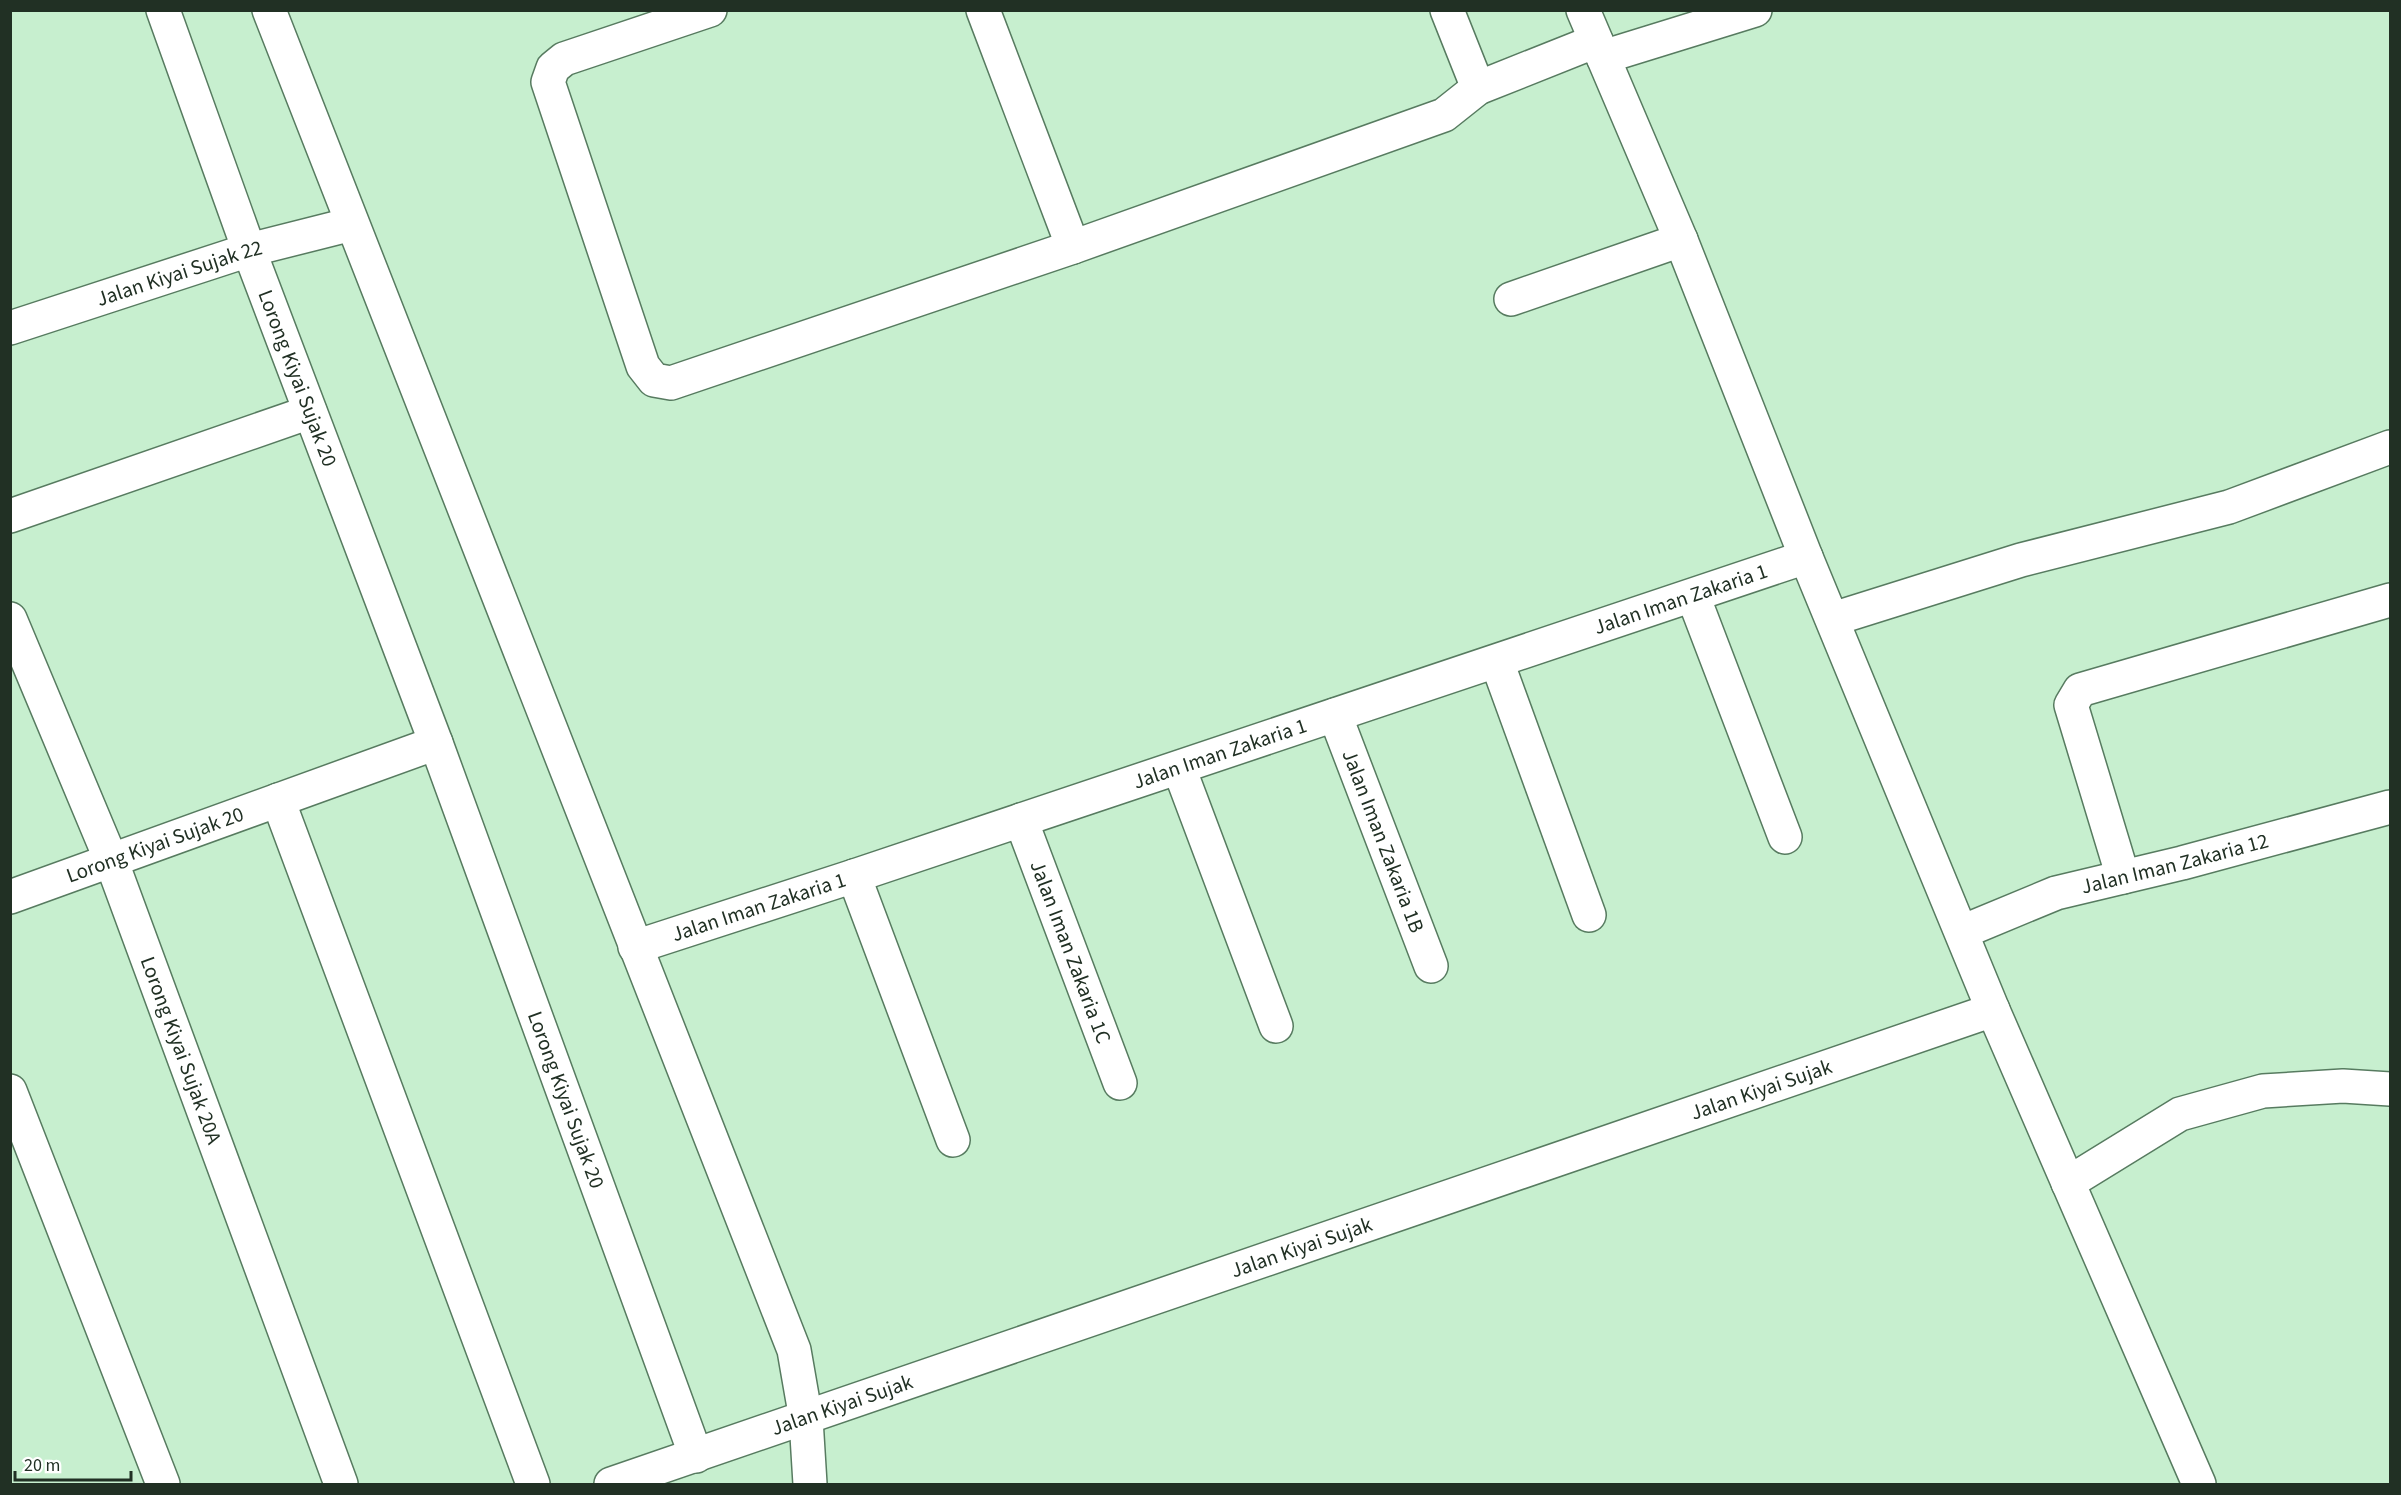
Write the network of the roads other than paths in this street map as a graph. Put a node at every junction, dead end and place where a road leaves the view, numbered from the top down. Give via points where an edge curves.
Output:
1 (162, 10) edge
2 (269, 10) edge
3 (710, 10) edge
4 (983, 10) edge
5 (1447, 10) edge
6 (1583, 10) edge
7 (1755, 10) edge
8 (1599, 49) junction
9 (1478, 88) junction
10 (352, 224) junction
11 (1681, 240) junction
12 (1073, 247) junction
13 (249, 250) junction
14 (1511, 299) dead end
15 (10, 328) edge
16 (310, 412) junction
17 (2391, 447) edge
18 (10, 516) edge
19 (1806, 557) junction
20 (1693, 596) junction
21 (2391, 600) edge
22 (10, 619) edge
23 (1833, 619) junction
24 (1497, 662) junction
25 (1335, 715) junction
26 (436, 743) junction
27 (1179, 768) junction
28 (278, 800) junction
29 (2391, 807) edge
30 (1021, 820) junction
31 (1785, 837) dead end
32 (111, 860) junction
33 (854, 876) junction
34 (2123, 877) junction
35 (10, 897) edge
36 (1589, 915) dead end
37 (1962, 932) junction
38 (635, 947) junction
39 (1431, 966) dead end
40 (1993, 1010) junction
41 (1276, 1026) dead end
42 (1120, 1083) dead end
43 (2391, 1089) edge
44 (10, 1091) edge
45 (953, 1140) dead end
46 (2068, 1183) junction
47 (806, 1419) junction
48 (696, 1456) junction
49 (163, 1485) edge
50 (341, 1485) edge
51 (533, 1485) edge
52 (611, 1485) edge
53 (810, 1485) edge
54 (2199, 1485) edge

1 - 13 street, Lorong Kiyai Sujak 20
2 - 10 street
3 - 12 street via 564,59 553,68 548,82 643,366 654,380 671,383
4 - 12 street
5 - 9 street
6 - 8 street
7 - 8 street
8 - 9 street
8 - 11 street
9 - 12 street via 1444,116
10 - 13 street, Jalan Kiyai Sujak 22
10 - 38 street
11 - 14 street
11 - 19 street
13 - 15 street, Jalan Kiyai Sujak 22
13 - 16 street, Lorong Kiyai Sujak 20
16 - 18 street
16 - 26 street, Lorong Kiyai Sujak 20
17 - 23 street via 2229,507 2021,560
19 - 20 street, Jalan Iman Zakaria 1
19 - 23 street
20 - 24 street, Jalan Iman Zakaria 1
20 - 31 street
21 - 34 street via 2080,690 2071,705
22 - 32 street, Lorong Kiyai Sujak 20A
23 - 37 street
24 - 25 street, Jalan Iman Zakaria 1
24 - 36 street
25 - 27 street, Jalan Iman Zakaria 1
25 - 39 street, Jalan Iman Zakaria 1B
26 - 28 street, Lorong Kiyai Sujak 20
26 - 48 street, Lorong Kiyai Sujak 20
27 - 30 street, Jalan Iman Zakaria 1
27 - 41 street
28 - 32 street, Lorong Kiyai Sujak 20
28 - 51 street
29 - 34 street, Jalan Iman Zakaria 12
30 - 33 street, Jalan Iman Zakaria 1
30 - 42 street, Jalan Iman Zakaria 1C
32 - 35 street, Lorong Kiyai Sujak 20
32 - 50 street, Lorong Kiyai Sujak 20A
33 - 38 street, Jalan Iman Zakaria 1
33 - 45 street
34 - 37 street, Jalan Iman Zakaria 12 via 2056,893
37 - 40 street
38 - 47 street via 794,1350
40 - 46 street
40 - 47 street, Jalan Kiyai Sujak
43 - 46 street via 2343,1086 2263,1092 2180,1114
44 - 49 street
46 - 54 street
47 - 48 street, Jalan Kiyai Sujak
47 - 53 street
48 - 52 street, Jalan Kiyai Sujak

